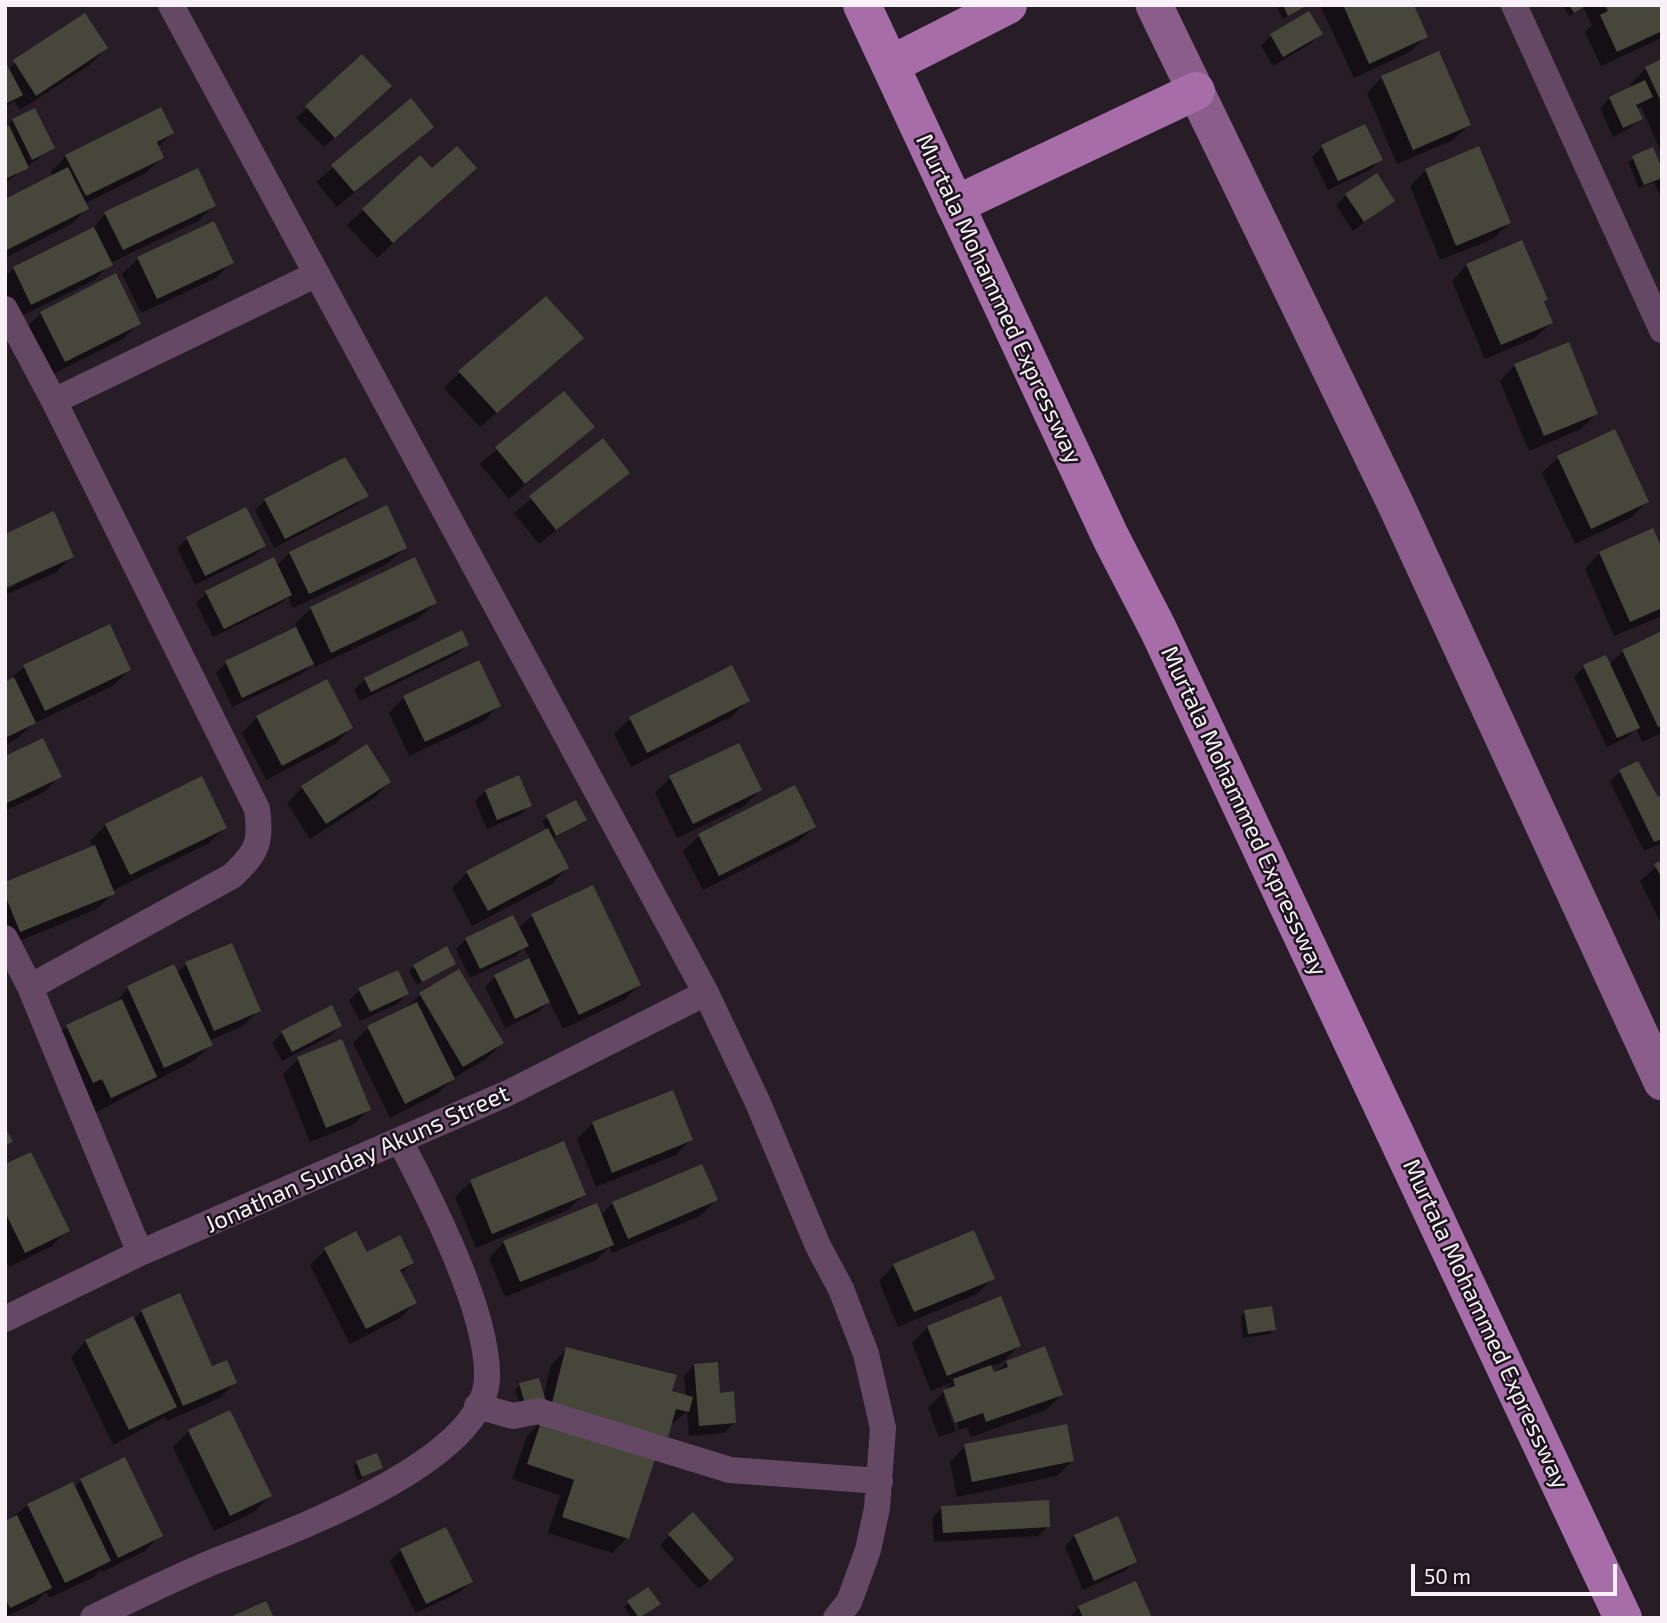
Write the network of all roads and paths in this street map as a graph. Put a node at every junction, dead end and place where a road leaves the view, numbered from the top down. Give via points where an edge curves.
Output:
1 (171, 5) edge
2 (862, 5) edge
3 (1008, 5) edge
4 (1154, 5) edge
5 (1514, 5) edge
6 (890, 65) junction
7 (1196, 92) junction
8 (956, 205) junction
9 (317, 274) junction
10 (5, 309) edge
11 (1662, 330) edge
12 (54, 401) junction
13 (5, 938) edge
14 (30, 987) junction
15 (706, 993) junction
16 (1662, 1082) edge
17 (400, 1141) junction
18 (140, 1253) junction
19 (5, 1319) edge
20 (477, 1406) junction
21 (880, 1480) junction
22 (93, 1618) edge
23 (836, 1618) edge
24 (1623, 1618) edge

1 - 9 street
2 - 6 main road, Murtala Mohammed Expressway
3 - 6 main road
4 - 7 main road
5 - 11 street
6 - 8 main road, Murtala Mohammed Expressway
7 - 8 main road
7 - 16 main road via 1396,505
8 - 24 main road, Murtala Mohammed Expressway
9 - 12 street
9 - 15 street
10 - 12 street
12 - 14 street via 257,808 261,836 250,859 232,876
13 - 14 street
14 - 18 street
15 - 17 street, Jonathan Sunday Akuns Street via 508,1093
15 - 21 street via 866,1354 883,1428
17 - 18 street, Jonathan Sunday Akuns Street
17 - 20 street via 441,1225 477,1315 487,1380
18 - 19 street, Jonathan Sunday Akuns Street
20 - 21 street via 513,1416 538,1411 730,1470
20 - 22 street via 470,1425 420,1465 332,1515 162,1584
21 - 23 street via 867,1550 849,1602

